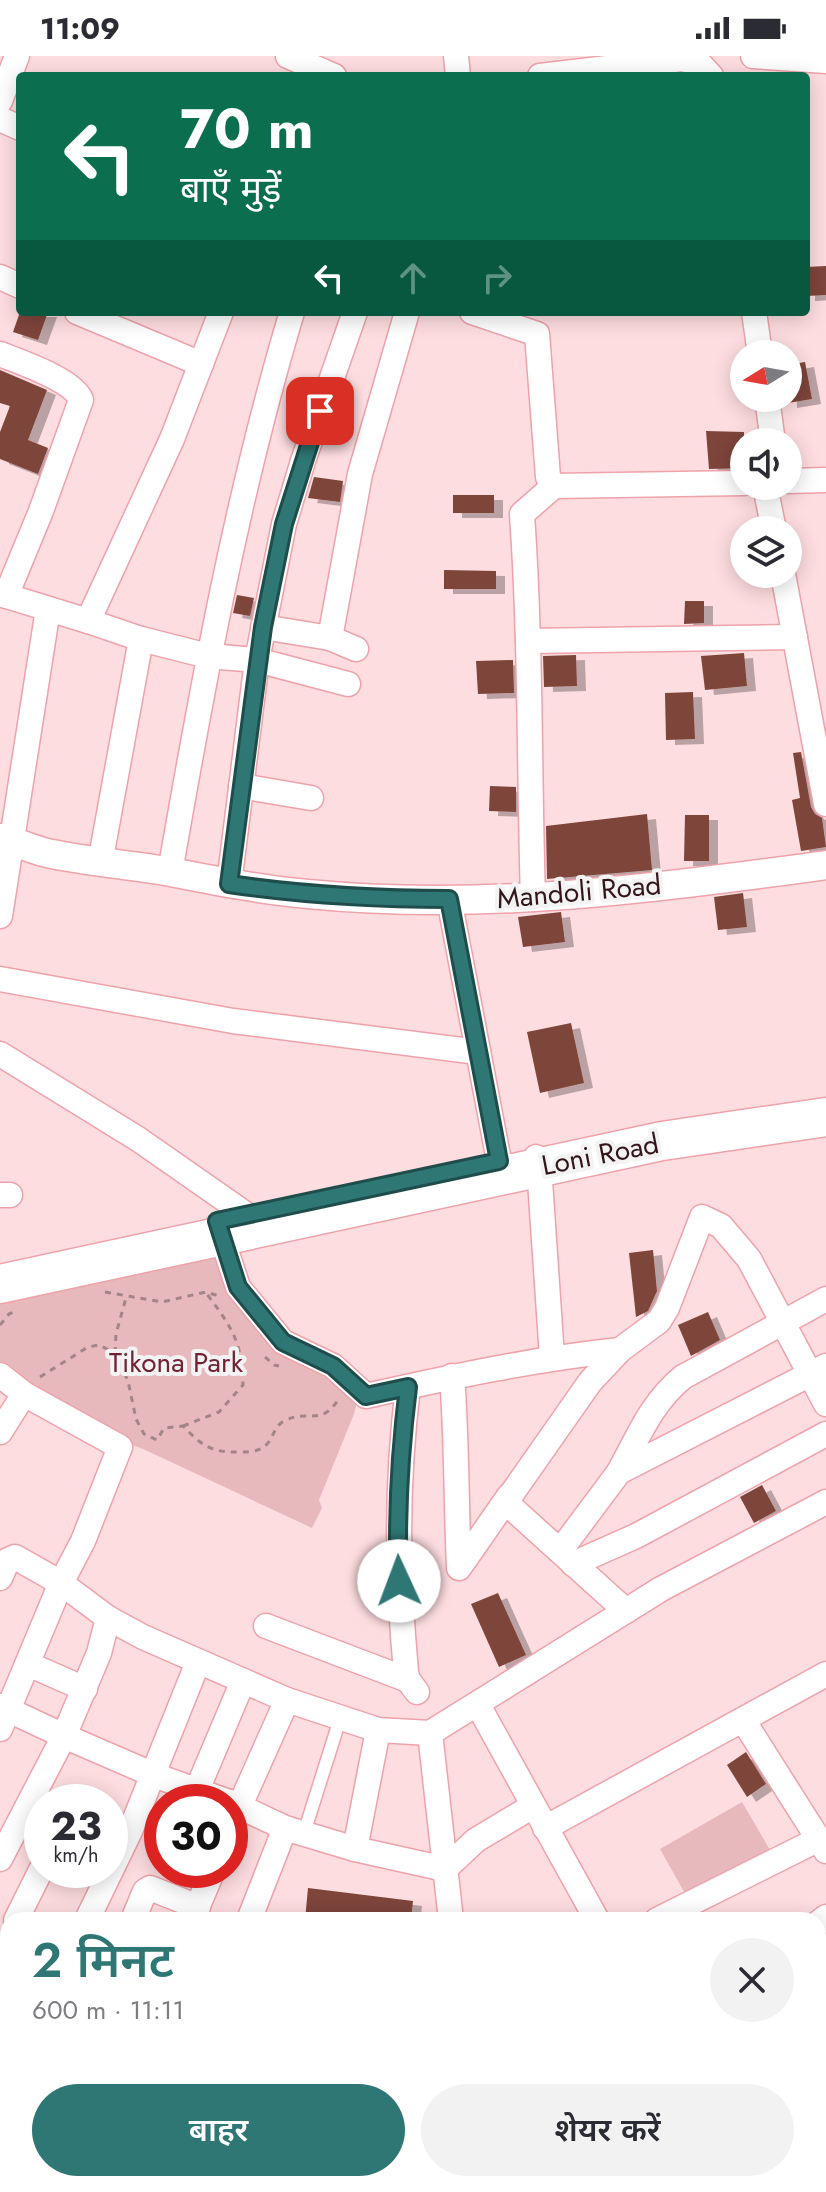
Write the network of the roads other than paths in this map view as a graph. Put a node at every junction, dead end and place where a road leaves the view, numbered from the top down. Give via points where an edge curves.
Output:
1 (17, 56) edge
2 (288, 56) edge
3 (753, 56) edge
4 (826, 61) edge
5 (318, 69) edge
6 (573, 72) edge
7 (707, 72) edge
8 (0, 101) edge
9 (87, 316) edge
10 (219, 316) edge
11 (291, 316) edge
12 (354, 316) edge
13 (406, 316) edge
14 (495, 316) edge
15 (755, 316) edge
16 (535, 323) edge
17 (758, 340) edge
18 (0, 354) edge
19 (201, 364) junction
20 (826, 480) edge
21 (802, 481) edge
22 (730, 483) edge
23 (554, 486) junction
24 (786, 588) edge
25 (3, 595) edge
26 (48, 609) junction
27 (88, 621) junction
28 (263, 627) junction
29 (795, 637) junction
30 (330, 638) junction
31 (141, 639) junction
32 (528, 641) junction
33 (356, 649) dead end
34 (208, 656) junction
35 (257, 660) junction
36 (348, 684) dead end
37 (819, 717) edge
38 (241, 786) junction
39 (311, 798) dead end
40 (826, 804) edge
41 (6, 839) edge
42 (100, 863) junction
43 (826, 865) edge
44 (170, 872) junction
45 (229, 884) junction
46 (449, 899) junction
47 (533, 899) junction
48 (0, 916) edge
49 (0, 979) edge
50 (478, 1052) junction
51 (0, 1054) edge
52 (826, 1100) edge
53 (826, 1117) edge
54 (524, 1160) junction
55 (228, 1224) junction
56 (0, 1264) edge
57 (11, 1297) edge
58 (826, 1299) edge
59 (783, 1322) junction
60 (620, 1350) junction
61 (552, 1357) junction
62 (818, 1370) edge
63 (0, 1375) edge
64 (452, 1376) junction
65 (27, 1385) junction
66 (408, 1387) junction
67 (826, 1404) edge
68 (0, 1432) edge
69 (826, 1434) edge
70 (619, 1472) junction
71 (509, 1496) junction
72 (826, 1502) edge
73 (567, 1558) junction
74 (0, 1578) edge
75 (61, 1583) junction
76 (626, 1611) junction
77 (108, 1618) junction
78 (266, 1626) dead end
79 (198, 1662) junction
80 (28, 1664) junction
81 (826, 1674) edge
82 (243, 1681) junction
83 (85, 1689) junction
84 (287, 1700) junction
85 (478, 1705) junction
86 (3, 1715) edge
87 (340, 1719) junction
88 (743, 1720) junction
89 (378, 1730) junction
90 (430, 1733) junction
91 (64, 1736) junction
92 (154, 1775) junction
93 (48, 1784) edge
94 (180, 1784) edge
95 (200, 1784) edge
96 (245, 1784) edge
97 (533, 1806) junction
98 (248, 1815) edge
99 (128, 1818) edge
100 (24, 1825) edge
101 (545, 1828) junction
102 (294, 1831) junction
103 (822, 1845) edge
104 (355, 1849) junction
105 (0, 1859) edge
106 (445, 1869) junction
107 (32, 1888) edge
108 (99, 1888) edge
109 (206, 1888) edge
110 (20, 1912) edge
111 (90, 1912) edge
112 (136, 1912) edge
113 (192, 1912) edge
114 (196, 1912) edge
115 (253, 1912) edge
116 (450, 1912) edge
117 (592, 1912) edge
118 (675, 1912) edge

1 - 8 street
2 - 5 street
3 - 4 street
6 - 7 street via 682,59 699,63
9 - 19 street
10 - 19 street
11 - 34 street via 264,405
12 - 28 street via 284,524
13 - 30 street via 360,474
14 - 16 street
15 - 17 street
16 - 23 street via 548,477
18 - 25 street via 75,389 81,400 41,511
19 - 27 street
20 - 21 street
22 - 23 street
23 - 32 street via 522,514
24 - 29 street
25 - 26 street
26 - 27 street
26 - 41 street
27 - 31 street
28 - 30 street
28 - 35 street
29 - 32 street
29 - 37 street
30 - 33 street
31 - 34 street
31 - 42 street
32 - 47 street
34 - 35 street
34 - 44 street
35 - 36 street
35 - 38 street
37 - 40 street
38 - 39 street
38 - 45 street
41 - 42 street, Mandoli Road via 47,854
41 - 48 street
42 - 44 street, Mandoli Road
43 - 47 street, Mandoli Road
44 - 45 street, Mandoli Road
45 - 46 street, Mandoli Road via 336,896
46 - 47 street, Mandoli Road
46 - 50 street
49 - 50 street via 233,1021
50 - 54 street
51 - 55 street via 138,1139
52 - 54 highway, Loni Road via 659,1126
53 - 54 highway, Loni Road
54 - 55 highway, Loni Road
54 - 61 street
55 - 56 highway, Loni Road
55 - 57 highway, Loni Road
55 - 66 street via 238,1287 283,1342 333,1366 366,1396
58 - 59 street
59 - 60 street via 749,1259 721,1226 702,1217 667,1308
59 - 62 street
59 - 70 street via 669,1388
60 - 61 street
60 - 71 street via 590,1382
61 - 64 street
62 - 67 street
62 - 70 street
63 - 65 street
64 - 66 street
64 - 71 street via 459,1568
65 - 68 street
65 - 75 street via 120,1447
66 - 78 street via 397,1523 400,1609 413,1686
69 - 73 street via 636,1536
70 - 73 street
71 - 73 street via 512,1508
72 - 76 street
73 - 76 street
74 - 75 street via 15,1557
75 - 77 street
75 - 80 street
76 - 85 street
77 - 79 street
77 - 83 street
79 - 82 street
79 - 92 street
80 - 83 street
80 - 86 street
81 - 88 street
82 - 84 street
82 - 95 street
83 - 91 street
84 - 87 street
84 - 96 street
85 - 90 street
85 - 97 street
86 - 91 street
87 - 89 street
87 - 102 lane
88 - 101 street
88 - 103 street
89 - 90 street
89 - 104 street
90 - 106 street
91 - 92 street
91 - 93 street
92 - 94 street
92 - 99 street
97 - 101 street
97 - 106 street via 476,1840
98 - 102 street
100 - 105 street
101 - 117 street
102 - 104 street
102 - 115 street
103 - 118 street
104 - 106 street
106 - 116 street
107 - 110 street
108 - 111 street
109 - 114 street
112 - 113 street via 150,1888

